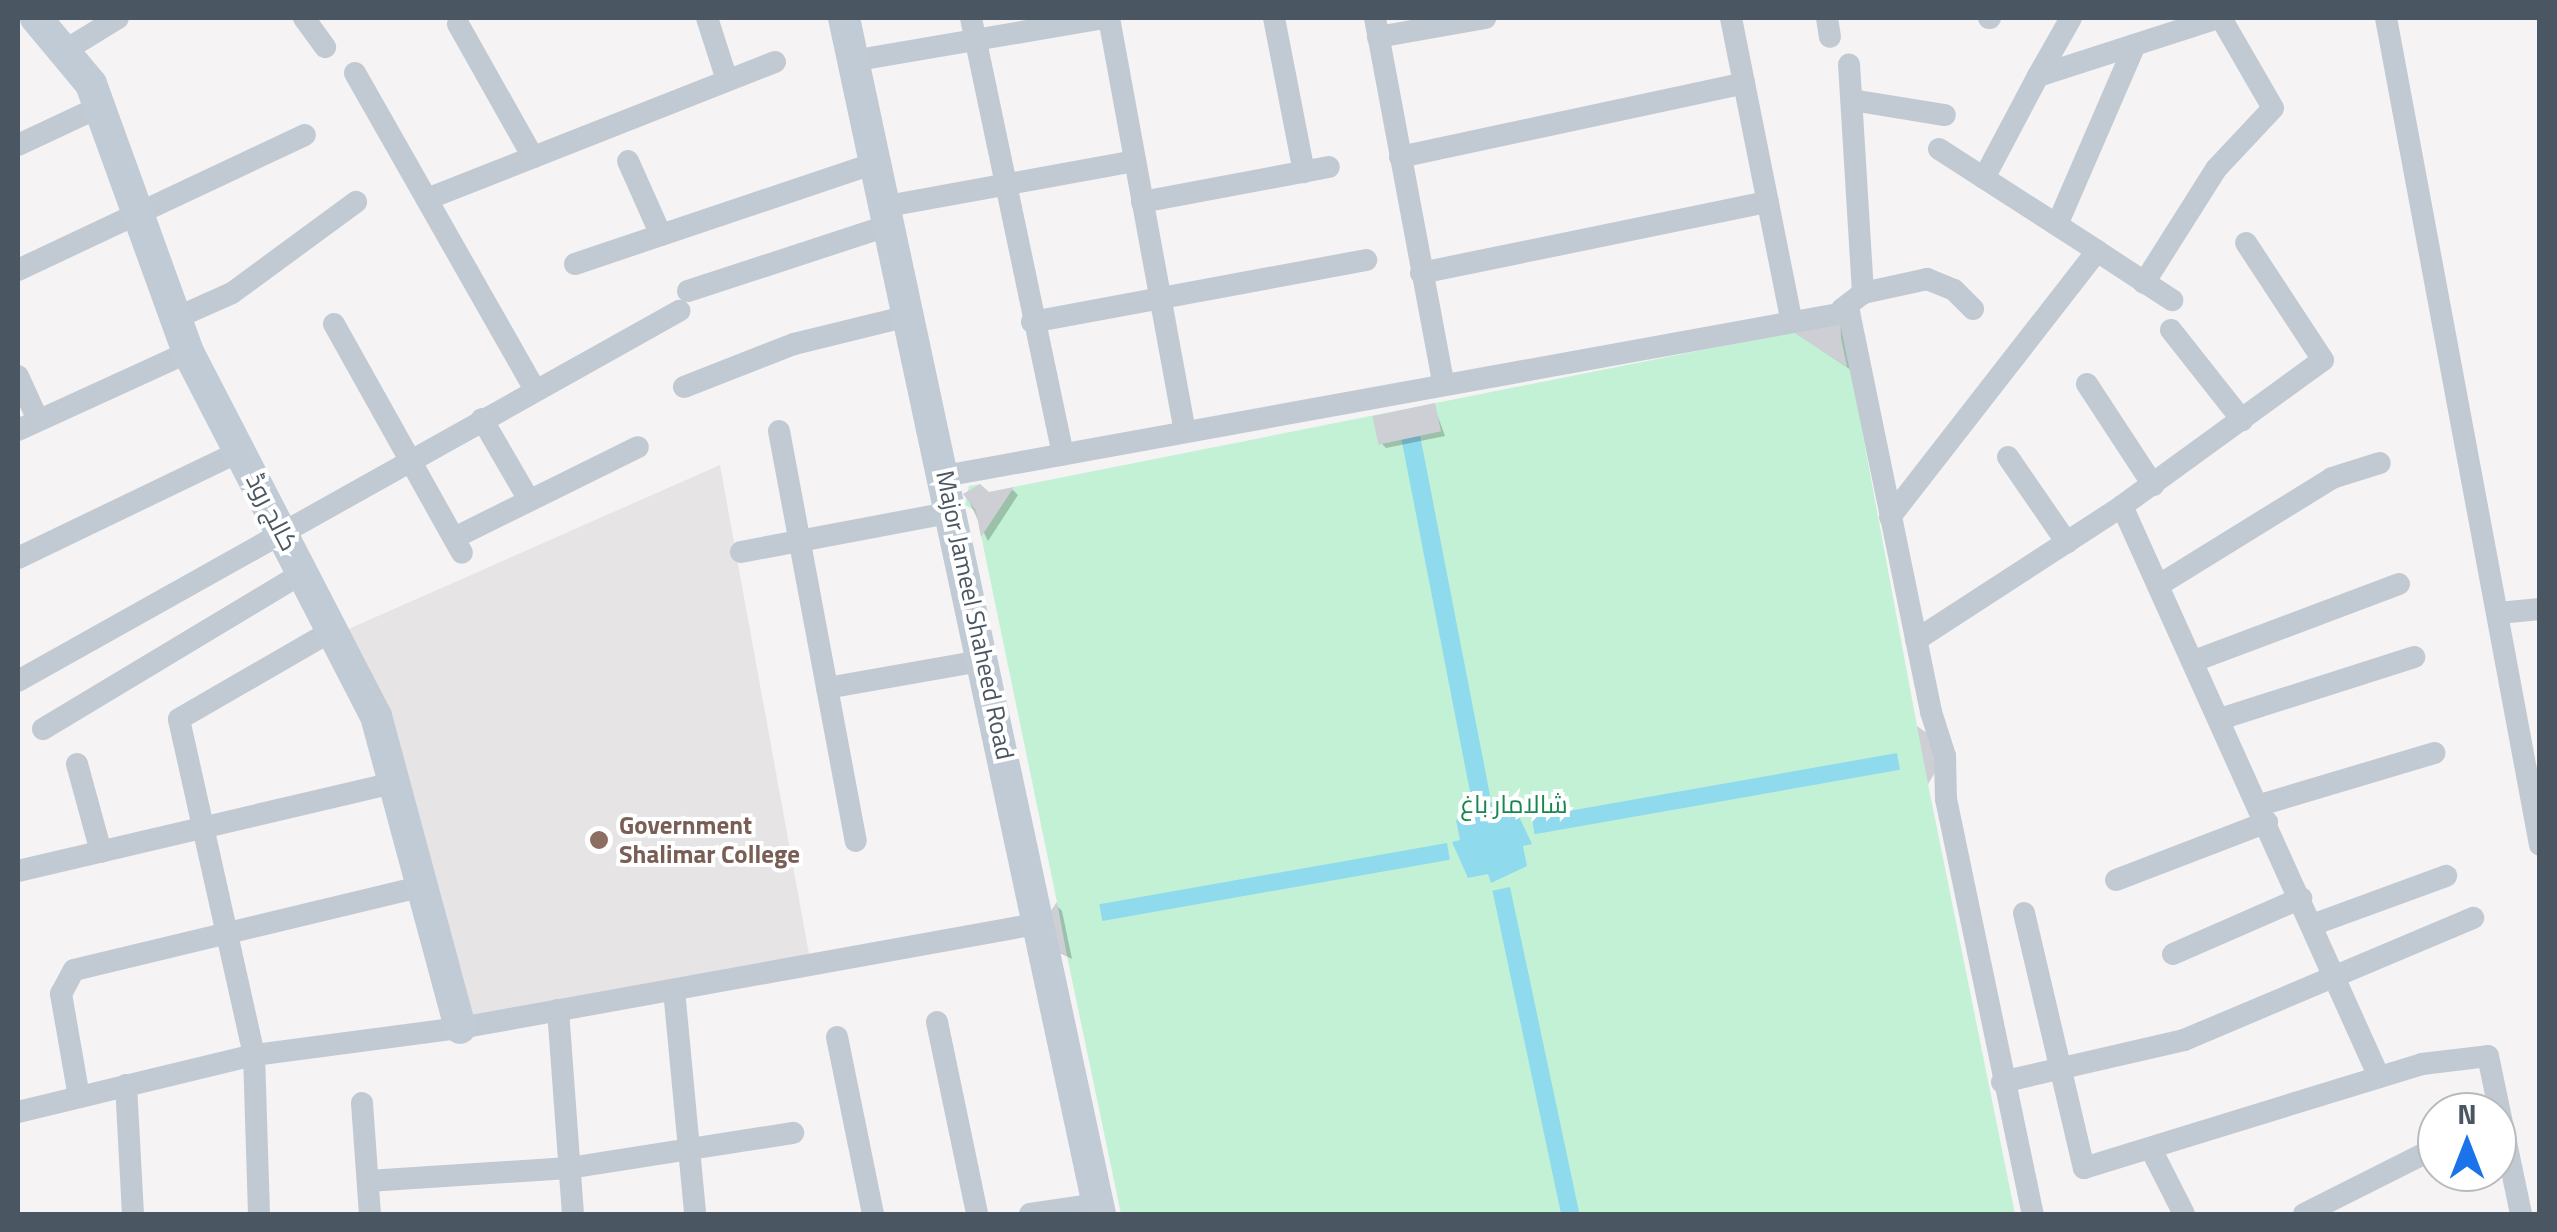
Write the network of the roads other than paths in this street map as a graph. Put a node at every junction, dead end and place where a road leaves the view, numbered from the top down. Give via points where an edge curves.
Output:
1 (36, 18) edge
2 (118, 18) edge
3 (304, 18) edge
4 (707, 18) edge
5 (844, 18) edge
6 (1106, 18) edge
7 (1274, 18) edge
8 (1484, 18) edge
9 (1731, 18) edge
10 (2071, 18) edge
11 (2220, 18) edge
12 (2386, 18) edge
13 (458, 24) dead end
14 (1377, 27) edge
15 (973, 28) edge
16 (2135, 44) junction
17 (325, 48) dead end
18 (64, 52) junction
19 (852, 60) junction
20 (775, 62) dead end
21 (1850, 64) dead end
22 (355, 72) dead end
23 (2038, 76) junction
24 (727, 80) junction
25 (1744, 83) junction
26 (1852, 100) junction
27 (99, 107) junction
28 (1944, 114) dead end
29 (304, 135) dead end
30 (18, 145) edge
31 (1938, 149) dead end
32 (532, 157) junction
33 (1400, 158) junction
34 (628, 161) dead end
35 (1135, 161) junction
36 (872, 164) junction
37 (1329, 167) dead end
38 (1304, 172) junction
39 (1984, 178) junction
40 (1004, 185) junction
41 (427, 199) junction
42 (356, 202) dead end
43 (1142, 202) junction
44 (1768, 202) junction
45 (137, 214) junction
46 (884, 217) junction
47 (2056, 225) junction
48 (661, 236) junction
49 (2246, 244) dead end
50 (2097, 251) junction
51 (1366, 260) dead end
52 (576, 264) dead end
53 (18, 270) edge
54 (1421, 274) junction
55 (2144, 282) junction
56 (1863, 293) junction
57 (1160, 298) junction
58 (2172, 300) dead end
59 (1842, 309) junction
60 (1973, 310) dead end
61 (908, 316) junction
62 (176, 318) junction
63 (1792, 318) junction
64 (1032, 322) junction
65 (334, 324) dead end
66 (2171, 330) dead end
67 (188, 352) junction
68 (18, 376) edge
69 (2087, 384) dead end
70 (1444, 385) junction
71 (684, 388) dead end
72 (535, 390) junction
73 (482, 418) junction
74 (2242, 420) junction
75 (28, 425) edge
76 (779, 430) dead end
77 (1185, 431) junction
78 (638, 447) dead end
79 (240, 451) junction
80 (1062, 454) junction
81 (2008, 457) dead end
82 (409, 458) junction
83 (2380, 463) dead end
84 (944, 476) junction
85 (2152, 485) junction
86 (529, 500) junction
87 (2122, 506) junction
88 (952, 512) junction
89 (1890, 516) junction
90 (280, 528) junction
91 (799, 541) junction
92 (2067, 543) junction
93 (740, 552) dead end
94 (18, 558) edge
95 (303, 573) junction
96 (2398, 584) dead end
97 (2159, 585) junction
98 (2540, 609) edge
99 (2499, 613) junction
100 (332, 630) junction
101 (1916, 640) junction
102 (2414, 656) dead end
103 (985, 660) junction
104 (2194, 661) junction
105 (18, 681) edge
106 (827, 688) junction
107 (2220, 718) junction
108 (43, 729) dead end
109 (2434, 753) dead end
110 (77, 764) dead end
111 (394, 783) junction
112 (2264, 814) junction
113 (204, 828) junction
114 (856, 841) dead end
115 (2540, 845) edge
116 (101, 852) junction
117 (18, 871) edge
118 (2446, 876) dead end
119 (2116, 880) dead end
120 (421, 886) junction
121 (2301, 898) junction
122 (2024, 913) dead end
123 (2473, 918) dead end
124 (1042, 923) junction
125 (2312, 925) junction
126 (228, 937) junction
127 (2173, 954) dead end
128 (2335, 976) junction
129 (674, 990) junction
130 (558, 1010) junction
131 (937, 1022) dead end
132 (460, 1028) junction
133 (837, 1037) dead end
134 (254, 1055) junction
135 (2061, 1070) junction
136 (2379, 1078) junction
137 (2002, 1082) junction
138 (126, 1085) junction
139 (2494, 1092) edge
140 (78, 1097) junction
141 (362, 1103) dead end
142 (18, 1112) edge
143 (793, 1133) dead end
144 (2151, 1149) junction
145 (689, 1150) junction
146 (2417, 1157) edge
147 (570, 1168) junction
148 (368, 1181) junction
149 (1099, 1209) edge
150 (133, 1214) edge
151 (259, 1214) edge
152 (370, 1214) edge
153 (573, 1214) edge
154 (695, 1214) edge
155 (873, 1214) edge
156 (978, 1214) edge
157 (1030, 1214) edge
158 (2033, 1214) edge
159 (2184, 1214) edge
160 (2304, 1214) edge

1 - 18 street, کالج روڈ
2 - 18 street
3 - 17 street
4 - 24 street
5 - 19 street, Major Jameel Shaheed Road
6 - 15 street
6 - 35 street
7 - 38 street
8 - 14 street
9 - 25 street
10 - 23 street
11 - 16 street
11 - 55 street via 2273,108 2216,169
12 - 99 street
13 - 32 street
14 - 33 street
15 - 19 street
15 - 40 street
16 - 23 street
16 - 47 street
18 - 27 street, کالج روڈ via 91,84
19 - 36 street, Major Jameel Shaheed Road
20 - 24 street
21 - 26 street
22 - 41 street
23 - 39 street
24 - 32 street
25 - 33 street
25 - 44 street
26 - 28 street
26 - 56 street
27 - 30 street
27 - 45 street, کالج روڈ
29 - 45 street
31 - 39 street
32 - 41 street
33 - 54 street
34 - 48 street
35 - 40 street
35 - 43 street
36 - 46 street, Major Jameel Shaheed Road
36 - 48 street
37 - 38 street
38 - 43 street
39 - 47 street
40 - 46 street
40 - 64 street
41 - 72 street
42 - 62 street via 232,293
43 - 57 street
44 - 54 street
44 - 63 street
45 - 53 street
45 - 62 street, کالج روڈ
46 - 61 street, Major Jameel Shaheed Road
46 - 72 street via 683,301
47 - 50 street
48 - 52 street
49 - 74 street via 2323,360
50 - 55 street
50 - 89 street
51 - 57 street
54 - 70 street
55 - 58 street
56 - 59 street
56 - 60 street via 1927,278 1954,290
57 - 64 street
57 - 77 street
59 - 63 street
59 - 89 street via 1854,318
61 - 71 street via 794,344
61 - 84 street, Major Jameel Shaheed Road
62 - 67 street, کالج روڈ
63 - 70 street
64 - 80 street
65 - 82 street
66 - 74 street
67 - 75 street
67 - 79 street, کالج روڈ
68 - 75 street
69 - 85 street
70 - 77 street
72 - 73 street
73 - 82 street
73 - 86 street
74 - 85 street
76 - 91 street
77 - 80 street
78 - 86 street
79 - 90 street, کالج روڈ
79 - 94 street
80 - 84 street
81 - 92 street
82 - 86 street via 458,545
82 - 90 street
83 - 97 street via 2332,478
84 - 88 street, Major Jameel Shaheed Road
85 - 87 street
87 - 92 street
87 - 97 street
88 - 91 street
88 - 103 street, Major Jameel Shaheed Road
89 - 101 street
90 - 95 street, کالج روڈ
90 - 105 street
91 - 93 street
91 - 106 street
92 - 101 street
95 - 100 street, کالج روڈ
95 - 108 street
96 - 104 street
97 - 104 street
98 - 99 street
99 - 115 street
100 - 111 street, کالج روڈ via 376,716
100 - 113 street via 180,718
101 - 137 street via 1945,756 1946,799
102 - 107 street
103 - 106 street
103 - 124 street, Major Jameel Shaheed Road
104 - 107 street
106 - 114 street
107 - 112 street
109 - 112 street
110 - 116 street
111 - 113 street
111 - 120 street, کالج روڈ
112 - 119 street
112 - 121 street
113 - 116 street
113 - 126 street
116 - 117 street
118 - 125 street
120 - 126 street
120 - 132 street, کالج روڈ
121 - 125 street
121 - 127 street
122 - 135 street
123 - 128 street
124 - 129 street
124 - 149 street, Major Jameel Shaheed Road
125 - 128 street
126 - 134 street
126 - 140 street via 74,970 63,980
128 - 135 street via 2184,1040
128 - 136 street
129 - 130 street
129 - 145 street
130 - 132 street
130 - 147 street
131 - 156 street
132 - 134 street
133 - 155 street
134 - 138 street
134 - 151 street
135 - 137 street
135 - 144 street via 2084,1168
136 - 139 street via 2422,1064 2488,1056
136 - 144 street
137 - 158 street
138 - 140 street
138 - 150 street
140 - 142 street
141 - 148 street
143 - 145 street
144 - 159 street
145 - 147 street
145 - 154 street
146 - 160 street
147 - 148 street
147 - 153 street
148 - 152 street
149 - 157 street

